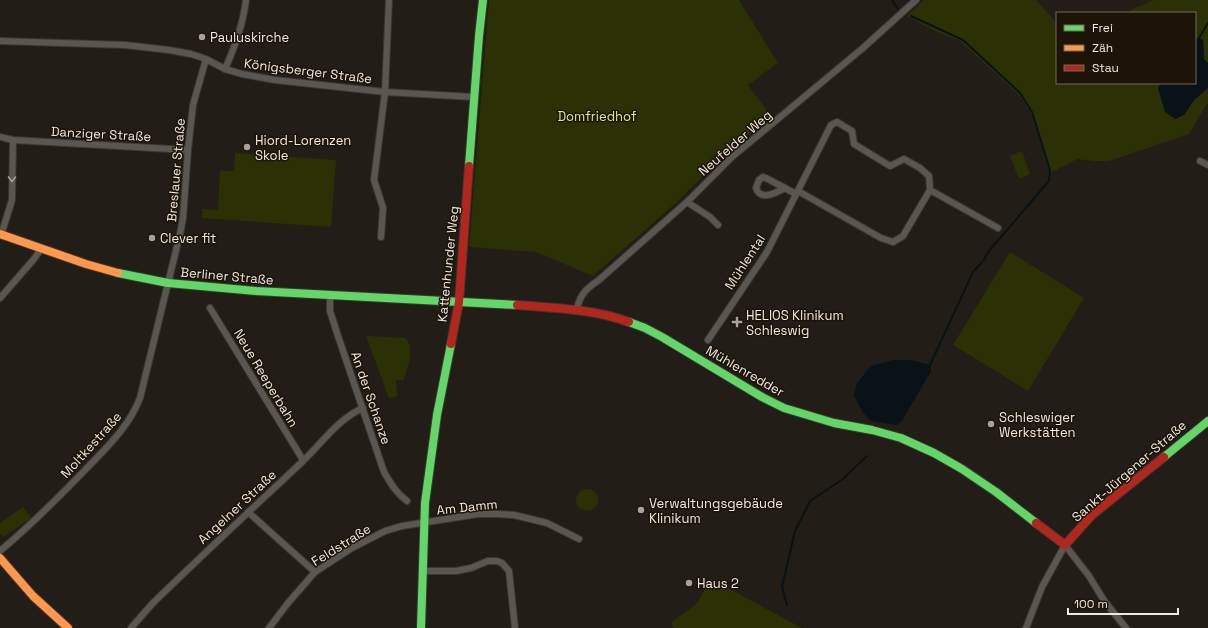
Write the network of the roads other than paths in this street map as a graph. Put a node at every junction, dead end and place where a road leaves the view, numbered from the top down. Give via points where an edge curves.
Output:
1 (246, 0) edge
2 (389, 0) edge
3 (483, 0) edge
4 (916, 0) edge
5 (0, 41) edge
6 (206, 59) junction
7 (225, 69) junction
8 (385, 92) junction
9 (474, 97) junction
10 (0, 137) edge
11 (13, 140) junction
12 (188, 150) junction
13 (1200, 161) dead end
14 (1208, 165) edge
15 (785, 188) dead end
16 (930, 190) junction
17 (797, 193) junction
18 (687, 202) junction
19 (718, 225) dead end
20 (998, 228) dead end
21 (1, 234) edge
22 (381, 237) dead end
23 (41, 249) junction
24 (168, 283) junction
25 (330, 295) junction
26 (0, 298) edge
27 (459, 302) junction
28 (210, 308) dead end
29 (577, 309) junction
30 (708, 340) dead end
31 (363, 408) junction
32 (1208, 421) edge
33 (303, 460) junction
34 (407, 501) dead end
35 (248, 512) junction
36 (424, 523) junction
37 (579, 539) dead end
38 (1065, 545) junction
39 (0, 551) edge
40 (0, 558) edge
41 (423, 571) junction
42 (315, 572) junction
43 (68, 628) edge
44 (131, 628) edge
45 (269, 628) edge
46 (421, 628) edge
47 (515, 628) edge
48 (1026, 628) edge
49 (1126, 628) edge

1 - 7 street via 241,26
2 - 8 street
3 - 9 street, Kattenhunder Weg
4 - 18 street, Neufelder Weg via 863,48 732,157
5 - 6 street, Königsberger Straße via 125,45 169,50
6 - 7 street, Königsberger Straße
6 - 12 street, Breslauer Straße via 193,105
7 - 8 street, Königsberger Straße via 275,80
8 - 9 street, Königsberger Straße
8 - 22 street via 374,180 383,208
9 - 27 street, Kattenhunder Weg
10 - 11 street, Danziger Straße
11 - 12 street, Danziger Straße
11 -> 21 street via 12,200
12 - 24 street, Breslauer Straße via 183,218
13 - 14 street
15 - 17 street
16 - 17 street via 903,236 893,242
16 - 17 street, Mühlental via 929,176 920,168 904,159 890,166 854,144 852,131 837,122 831,125
16 - 20 street
17 - 30 street, Mühlental via 767,252
18 - 19 street
18 - 29 street, Neufelder Weg via 586,289
21 - 23 street, Berliner Straße
23 - 24 street, Berliner Straße via 86,264
23 - 26 street
24 - 25 street, Berliner Straße
24 - 39 street, Moltkestraße via 140,398 130,419 121,432 47,510
25 - 27 street, Berliner Straße
25 - 31 street, An der Schanze via 330,311
27 - 29 street, Mühlenredder
27 - 36 street, Kattenhunder Weg via 436,415
28 - 33 street, Neue Reeperbahn
29 - 38 street, Mühlenredder via 610,315 645,328 784,408 834,423 901,438 934,453 996,492
31 - 33 street, Angelner Straße via 351,413 337,425
31 - 34 street, An der Schanze via 384,472 399,495
32 - 38 street, Sankt-Jürgener-Straße via 1092,515
33 - 35 street, Angelner Straße
35 - 42 street
35 - 44 street, Angelner Straße via 152,604
36 - 37 street, Am Damm via 478,514 514,515 547,523
36 - 41 street, Kattenhunder Weg
36 - 42 street, Feldstraße via 385,531 352,548
38 - 48 street, Sankt-Jürgener-Straße via 1042,587
38 - 49 street
40 - 43 street via 33,596
41 - 46 street, Kattenhunder Weg
41 - 47 street via 456,571 488,561 502,563 509,571
42 - 45 street, Feldstraße

